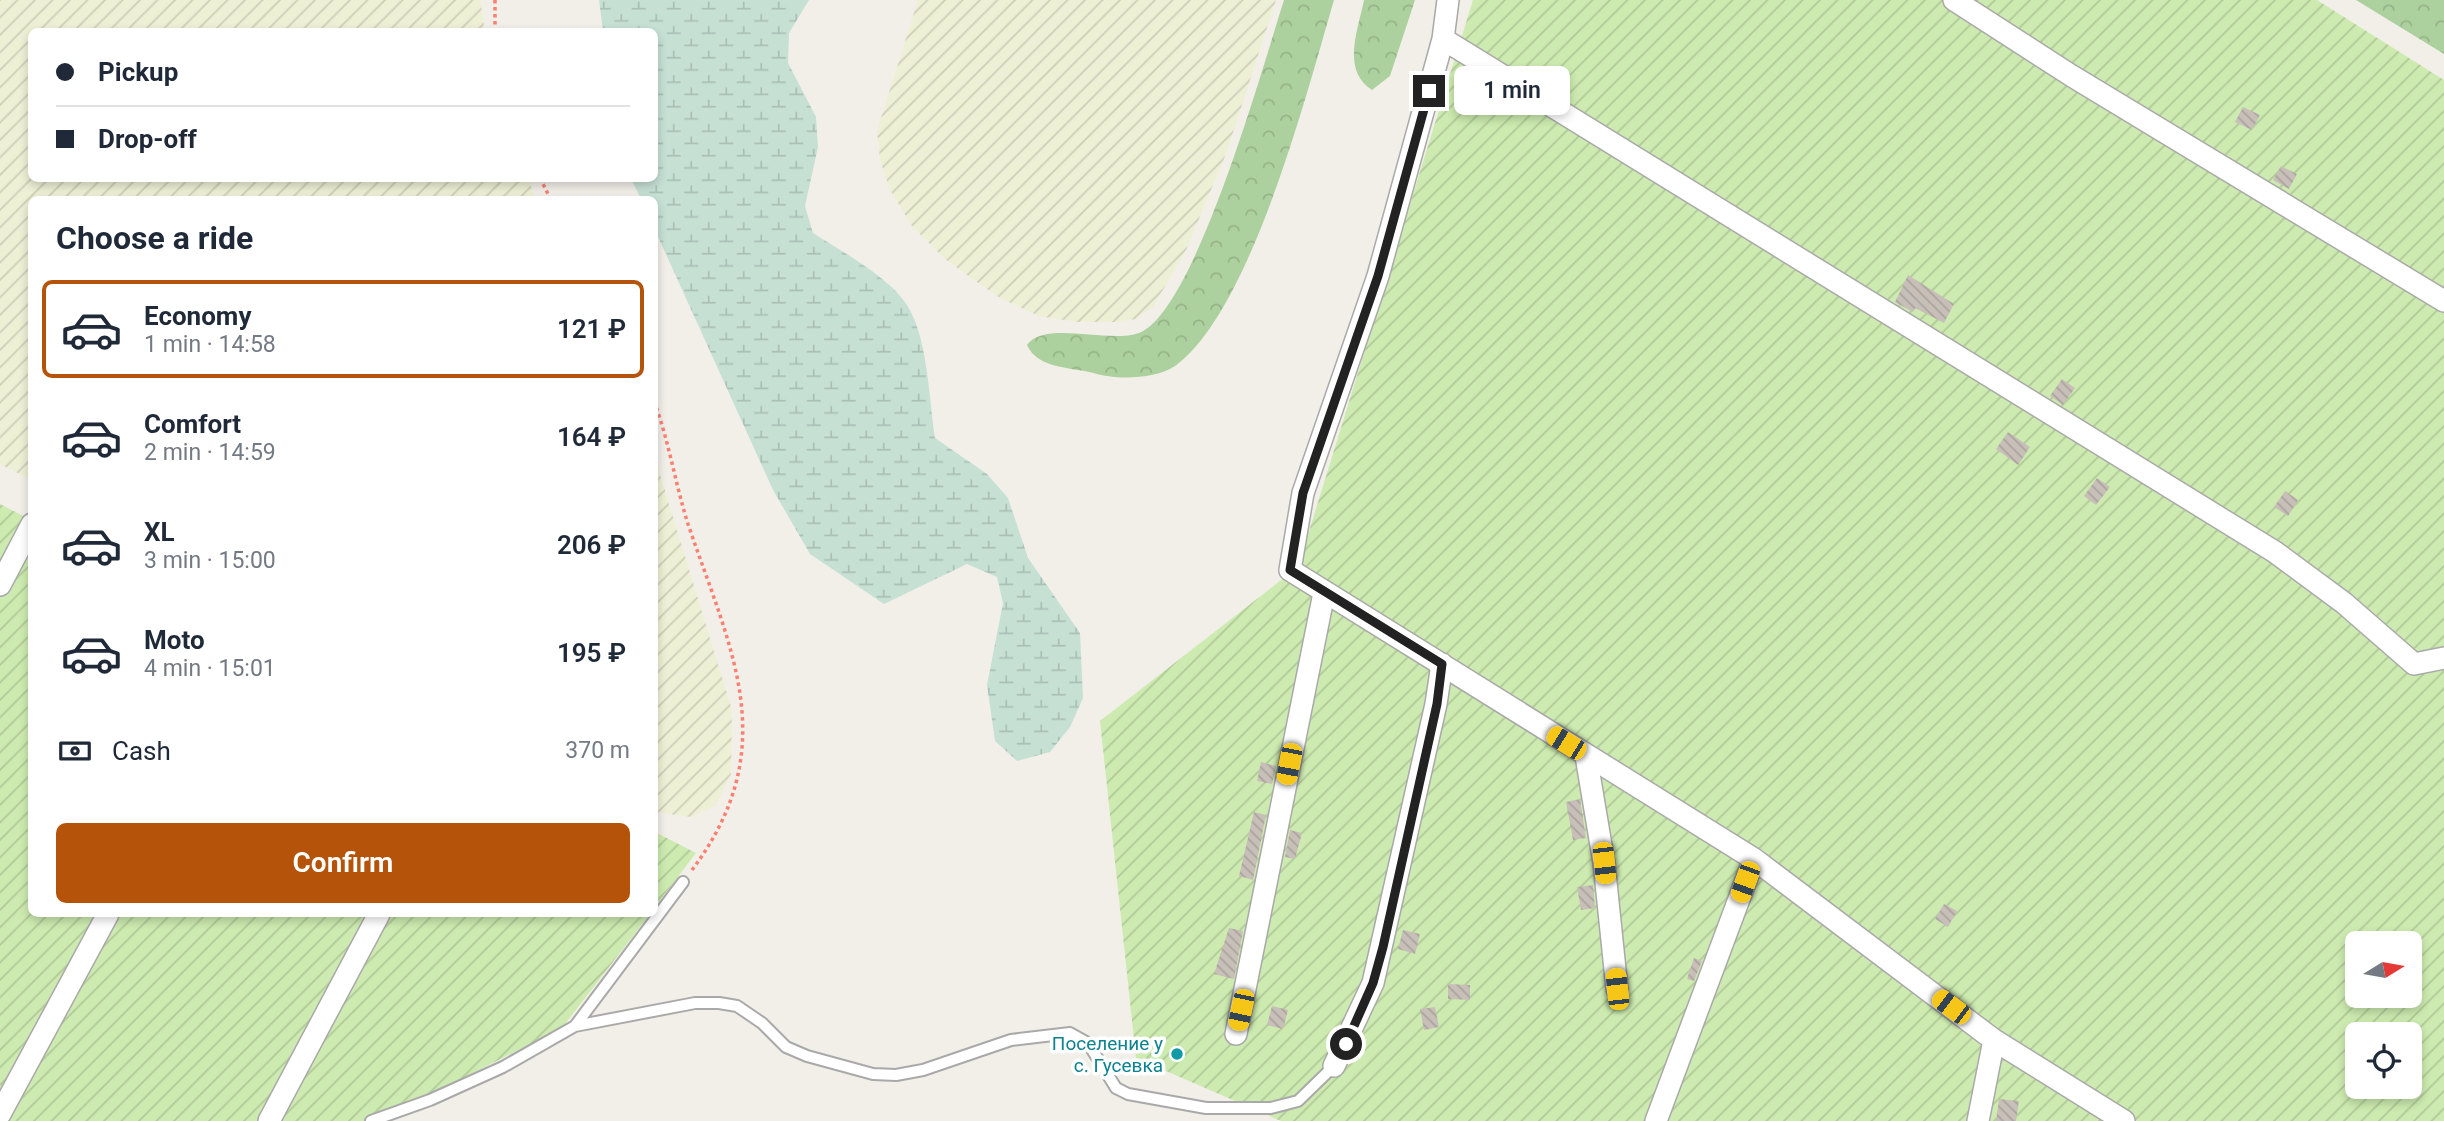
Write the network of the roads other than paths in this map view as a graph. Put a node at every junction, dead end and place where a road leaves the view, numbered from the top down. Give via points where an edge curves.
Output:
1 (1448, 0) edge
2 (1954, 0) edge
3 (1443, 39) junction
4 (2444, 301) edge
5 (28, 532) edge
6 (0, 585) edge
7 (1324, 593) junction
8 (2444, 658) edge
9 (1442, 664) junction
10 (1586, 756) junction
11 (1754, 859) junction
12 (683, 882) road end
13 (658, 915) edge
14 (106, 917) edge
15 (377, 917) edge
16 (657, 917) edge
17 (1617, 989) dead end
18 (575, 1026) junction
19 (1236, 1034) dead end
20 (1994, 1040) junction
21 (1334, 1066) joint
22 (0, 1114) edge
23 (270, 1121) edge
24 (371, 1121) edge
25 (1656, 1121) edge
26 (1978, 1121) edge
27 (2124, 1121) edge

1 - 3 street
2 - 4 street
3 - 7 street via 1378,276 1303,493 1290,570
3 - 8 street via 2275,552 2344,603 2414,664
5 - 6 street
7 - 9 street
7 - 19 street
9 - 10 street
9 - 21 street via 1437,704 1373,983
10 - 11 street
10 - 17 street via 1604,863
11 - 20 street
11 - 25 street
12 - 13 lane
14 - 22 street
15 - 23 street
16 - 18 lane
18 - 21 lane via 695,1003 719,1003 737,1006 786,1047 807,1056 873,1074 896,1075 1011,1040 1070,1033 1088,1043 1116,1088 1206,1108 1271,1108 1298,1101
18 - 24 lane via 503,1067
20 - 26 street
20 - 27 street

